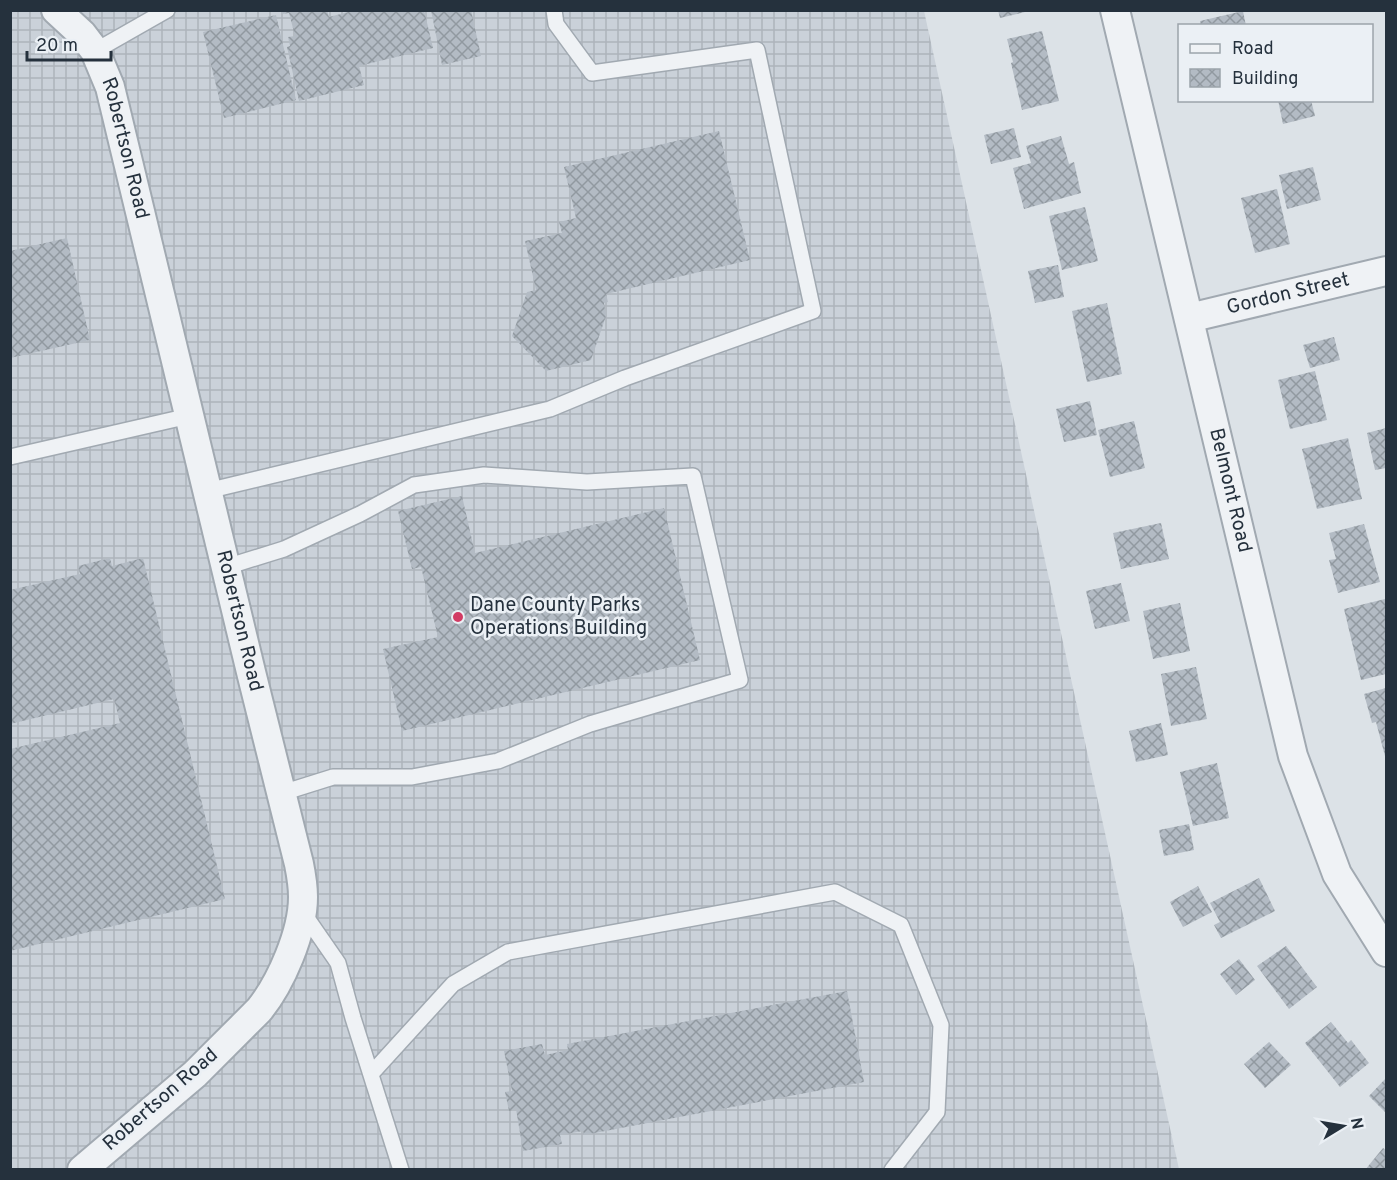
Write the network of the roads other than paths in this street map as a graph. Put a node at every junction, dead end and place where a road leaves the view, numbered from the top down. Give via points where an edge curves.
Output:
1 (56, 10) edge
2 (167, 10) edge
3 (554, 10) edge
4 (1115, 10) edge
5 (95, 51) junction
6 (1386, 271) edge
7 (1189, 318) junction
8 (189, 416) junction
9 (10, 457) edge
10 (207, 491) junction
11 (226, 567) junction
12 (282, 793) junction
13 (302, 911) junction
14 (1386, 952) edge
15 (371, 1074) junction
16 (82, 1170) edge
17 (401, 1170) edge
18 (892, 1170) edge

1 - 5 street, Robertson Road
2 - 5 lane
3 - 10 lane via 556,24 592,73 758,50 813,311 550,409
4 - 7 street, Belmont Road
5 - 8 street, Robertson Road via 110,87
6 - 7 street, Gordon Street
7 - 14 street, Belmont Road via 1293,756 1337,874
8 - 9 lane
8 - 10 street, Robertson Road
10 - 11 street, Robertson Road
11 - 12 street, Robertson Road
11 - 12 lane via 284,549 414,486 484,475 588,482 693,476 741,680 590,724 498,762 412,777 333,777
12 - 13 street, Robertson Road via 299,864
13 - 15 lane via 338,963
13 - 16 street, Robertson Road via 284,969 268,1000 195,1074
15 - 17 lane
15 - 18 lane via 453,984 508,952 835,892 901,925 941,1025 937,1112

